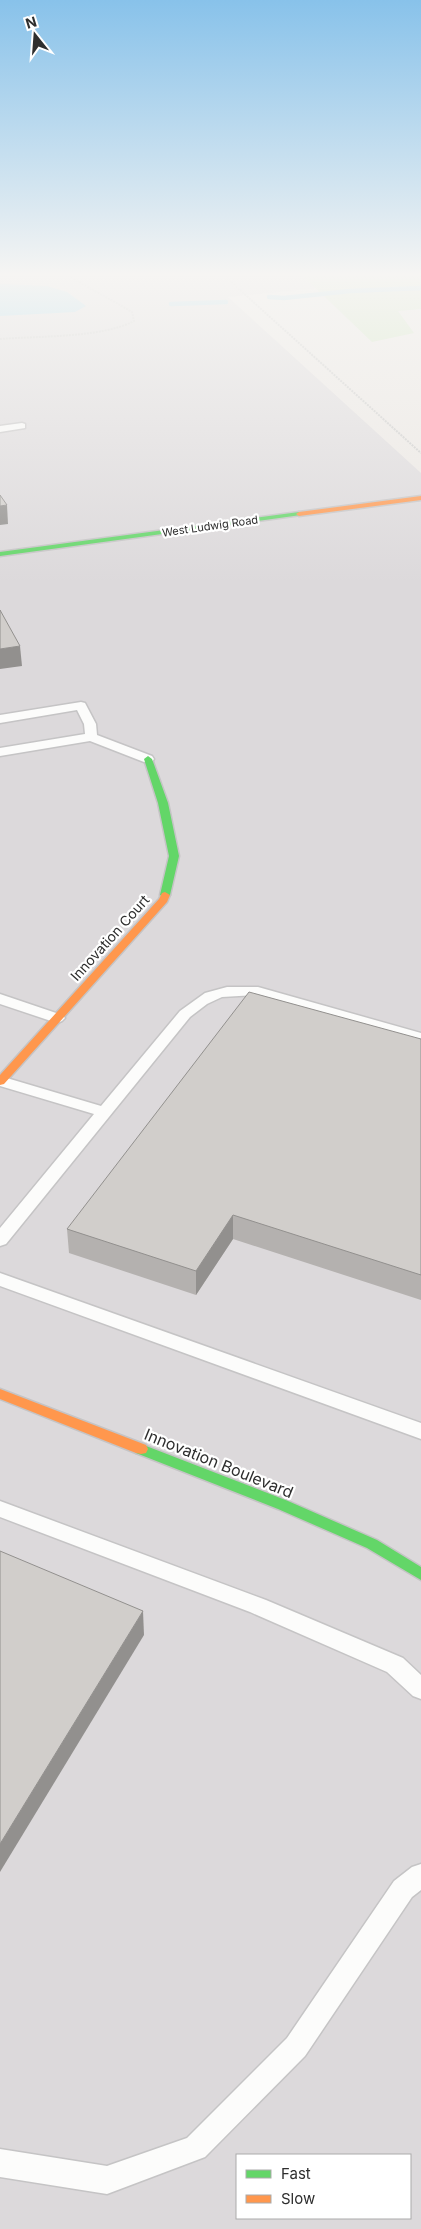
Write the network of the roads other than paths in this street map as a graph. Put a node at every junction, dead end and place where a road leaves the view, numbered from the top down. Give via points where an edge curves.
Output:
1 (22, 426) dead end
2 (0, 428) edge
3 (421, 498) edge
4 (0, 554) edge
5 (0, 719) edge
6 (91, 737) junction
7 (0, 752) edge
8 (148, 759) joint
9 (0, 999) edge
10 (57, 1018) junction
11 (421, 1038) edge
12 (0, 1082) edge
13 (105, 1112) junction
14 (0, 1240) edge
15 (0, 1279) edge
16 (0, 1394) edge
17 (421, 1432) edge
18 (0, 1509) edge
19 (421, 1574) edge
20 (421, 1689) edge
21 (421, 1875) edge
22 (0, 2163) edge

1 - 2 lane
3 - 4 street, West Ludwig Road
5 - 6 lane via 81,706 90,724
6 - 7 lane
6 - 8 lane
8 - 10 street, Innovation Court via 163,803 174,856 164,900
9 - 10 lane
10 - 12 street, Innovation Court
11 - 13 lane via 258,991 215,993 197,1002
12 - 13 lane
13 - 14 lane
15 - 17 lane
16 - 19 street, Innovation Boulevard via 283,1505 372,1544
18 - 20 lane via 258,1606 395,1665
21 - 22 lane via 403,1889 296,2047 196,2148 107,2180

